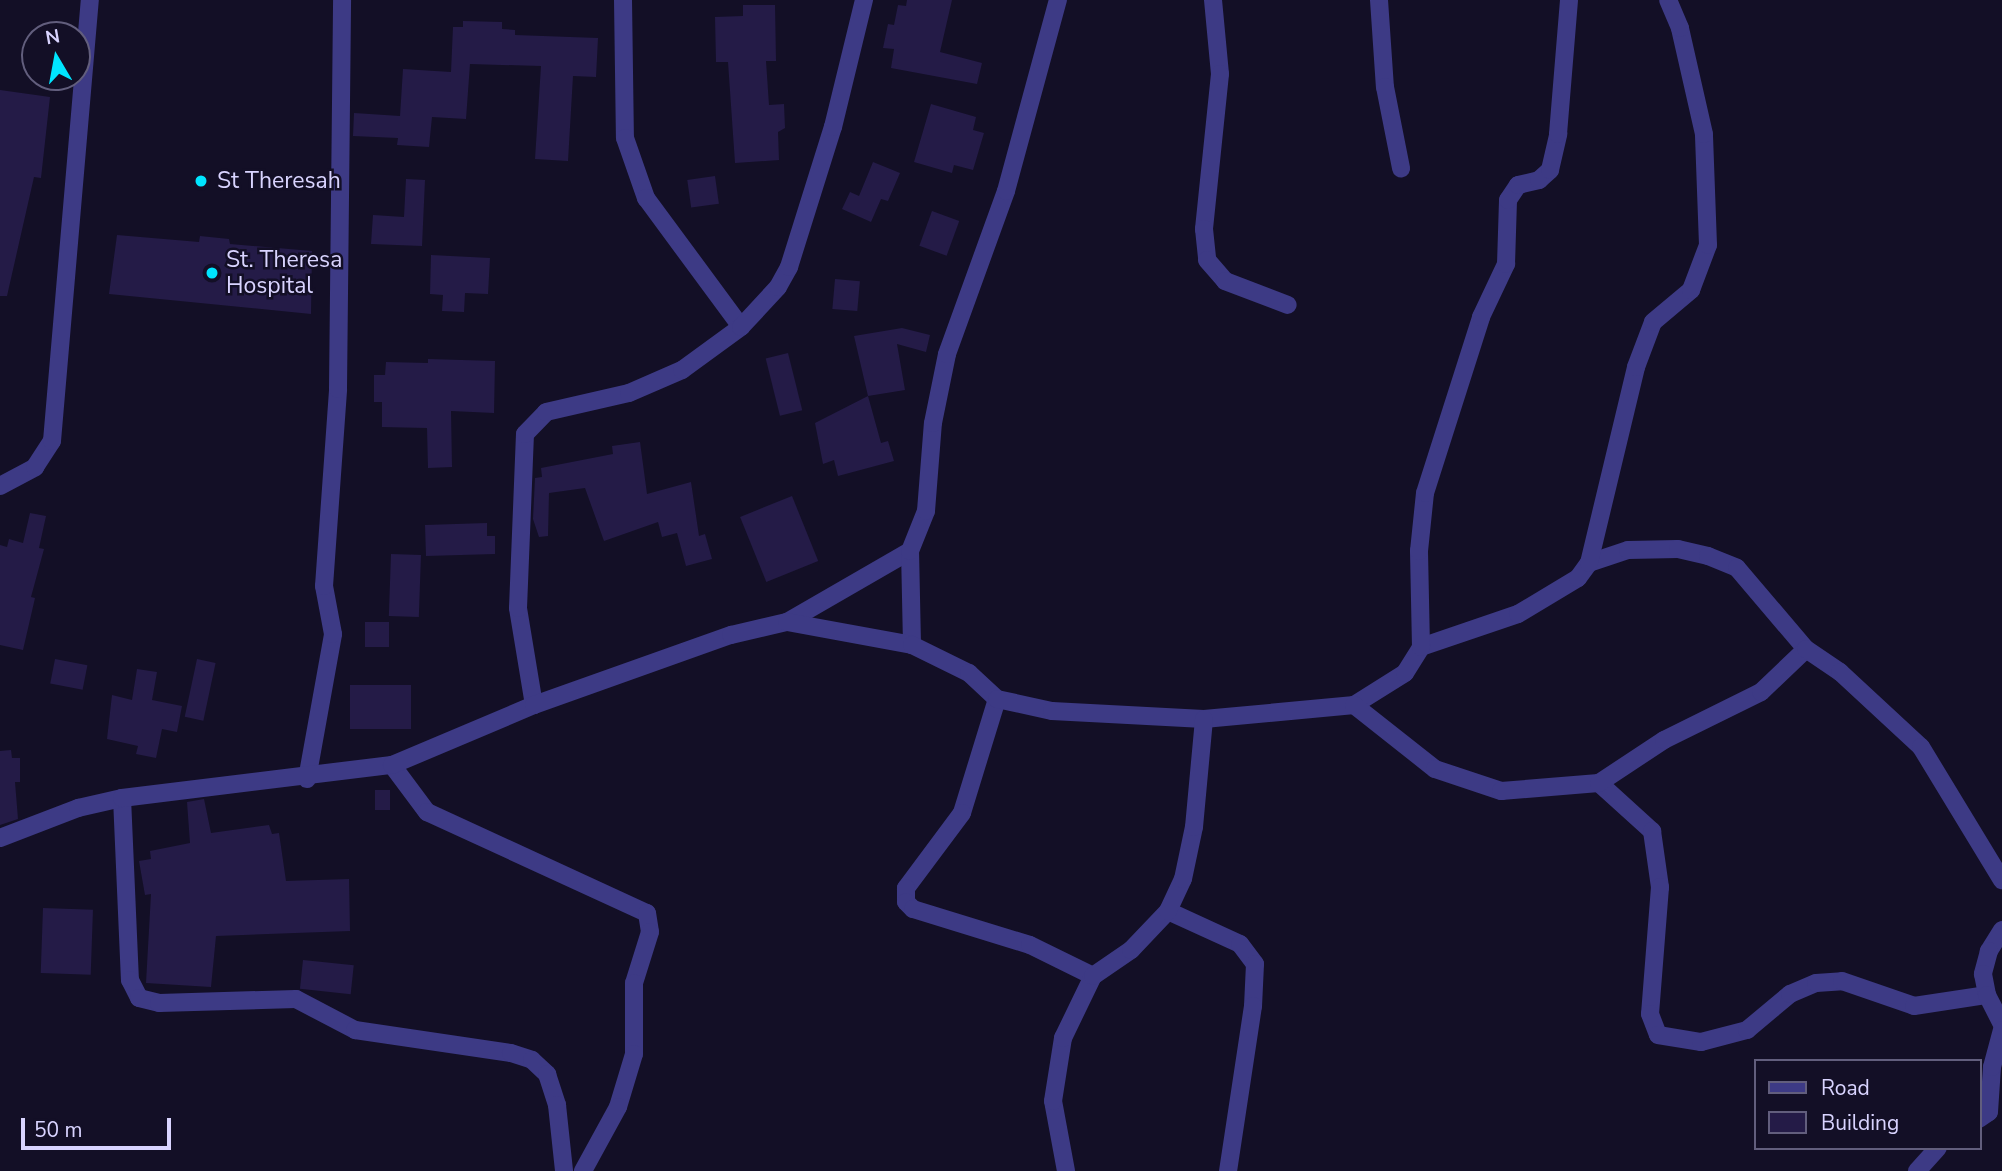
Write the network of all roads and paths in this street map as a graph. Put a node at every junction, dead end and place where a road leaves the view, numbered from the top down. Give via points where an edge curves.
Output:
1 (90, 0) edge
2 (342, 0) edge
3 (623, 0) edge
4 (864, 0) edge
5 (1058, 0) edge
6 (1213, 0) edge
7 (1380, 0) edge
8 (1569, 0) edge
9 (1668, 0) edge
10 (1401, 168) dead end
11 (1288, 304) dead end
12 (741, 327) junction
13 (0, 486) edge
14 (910, 551) junction
15 (1589, 563) junction
16 (787, 622) junction
17 (912, 645) junction
18 (1421, 647) junction
19 (1806, 649) junction
20 (997, 699) junction
21 (534, 705) junction
22 (1353, 705) junction
23 (1204, 719) junction
24 (392, 765) junction
25 (307, 779) junction
26 (1599, 783) junction
27 (122, 798) junction
28 (0, 838) edge
29 (2002, 880) edge
30 (1168, 911) junction
31 (2002, 930) edge
32 (1093, 976) junction
33 (1987, 995) junction
34 (2002, 1024) edge
35 (2002, 1030) edge
36 (1990, 1116) edge
37 (1936, 1150) edge
38 (564, 1171) edge
39 (583, 1171) edge
40 (1066, 1171) edge
41 (1228, 1171) edge
42 (1917, 1171) edge

1 - 13 street via 52,442 35,467
2 - 25 street via 338,389 324,586 333,634
3 - 12 street via 625,138 646,198
4 - 12 street via 834,127 789,267 778,287
5 - 14 street via 1006,191 947,354 933,423 926,511
6 - 11 street via 1220,74 1204,229 1208,260 1225,281
7 - 10 street via 1385,87
8 - 18 street via 1558,134 1550,170 1539,180 1518,185 1508,200 1506,264 1481,317 1425,493 1419,551
9 - 15 street via 1680,28 1704,134 1708,245 1691,290 1653,322 1628,396
12 - 21 street via 681,370 629,393 546,412 526,434 518,608
14 - 16 street
14 - 17 street
15 - 18 street via 1578,578 1518,614
15 - 19 street via 1628,550 1678,549 1708,556 1737,568
16 - 17 street
16 - 21 street via 731,635
17 - 20 street via 969,673
18 - 22 street via 1405,673
19 - 26 street via 1761,692 1664,740
19 - 29 street via 1840,672 1921,747
20 - 23 street via 1052,711
20 - 32 street via 962,813 906,888 906,902 913,909 1030,946
21 - 24 street
22 - 23 street
22 - 26 street via 1435,769 1501,791
23 - 30 street via 1194,827 1183,879
24 - 25 street
24 - 39 street via 428,812 647,913 650,932 634,982 634,1054 618,1107
25 - 27 street via 221,784
26 - 33 street via 1652,831 1660,887 1650,1014 1658,1035 1701,1042 1747,1030 1790,995 1815,983 1842,981 1914,1006
27 - 28 street via 78,808
27 - 38 street via 130,980 139,998 159,1003 296,999 355,1030 532,1060 547,1074 557,1105
30 - 32 street via 1131,950
30 - 41 street via 1240,944 1255,964
31 - 33 street via 1989,951 1983,974
32 - 40 street via 1063,1038 1053,1101
33 - 34 street
35 - 36 street via 1992,1067
37 - 42 street

